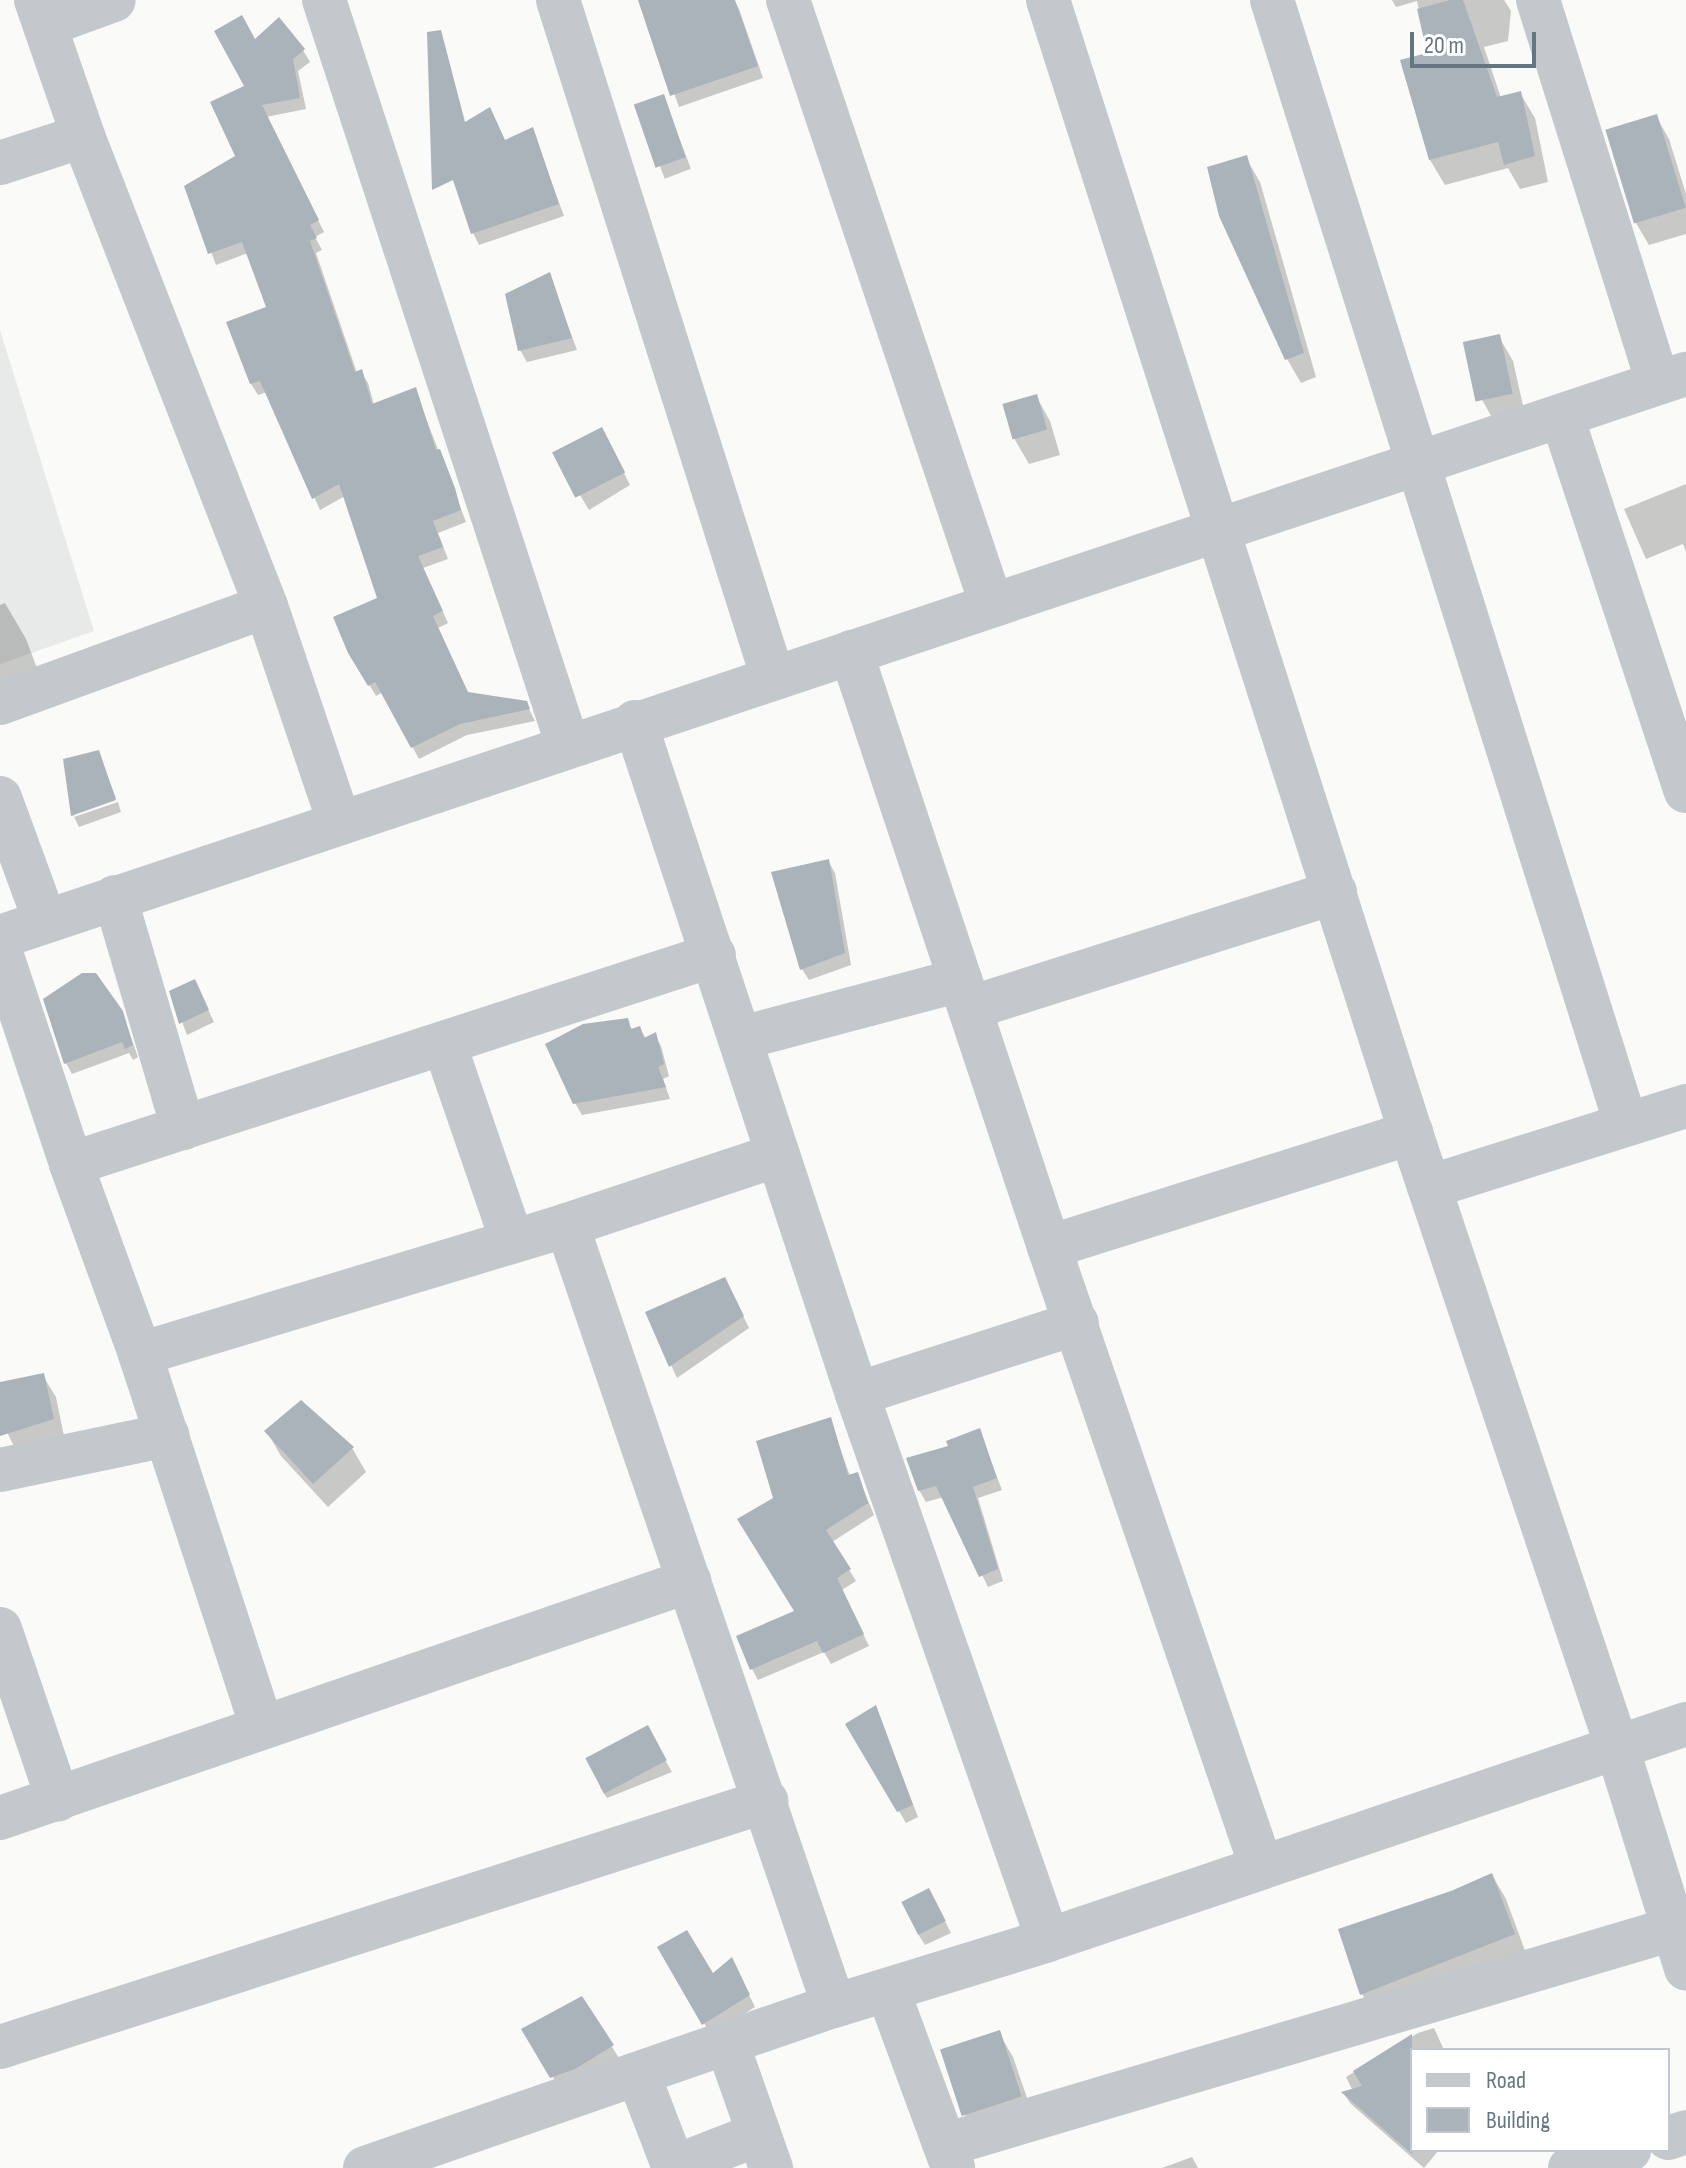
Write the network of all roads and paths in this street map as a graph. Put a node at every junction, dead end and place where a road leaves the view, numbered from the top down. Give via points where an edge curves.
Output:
1 (114, 0) edge
2 (324, 0) edge
3 (558, 0) edge
4 (788, 0) edge
5 (1048, 0) edge
6 (1272, 0) edge
7 (1538, 0) edge
8 (40, 12) edge
9 (83, 136) junction
10 (0, 163) edge
11 (1672, 378) edge
12 (1562, 417) junction
13 (1416, 466) junction
14 (1221, 530) junction
15 (266, 606) junction
16 (992, 606) junction
17 (851, 652) junction
18 (773, 678) junction
19 (0, 703) edge
20 (635, 722) junction
21 (568, 746) junction
22 (1686, 791) edge
23 (0, 798) edge
24 (339, 822) junction
25 (1335, 892) junction
26 (115, 897) junction
27 (45, 921) junction
28 (0, 937) edge
29 (0, 950) edge
30 (714, 955) junction
31 (965, 994) junction
32 (741, 1038) junction
33 (444, 1043) junction
34 (1686, 1106) edge
35 (1626, 1124) junction
36 (183, 1128) junction
37 (1411, 1133) junction
38 (778, 1155) junction
39 (71, 1164) junction
40 (1429, 1187) junction
41 (567, 1225) junction
42 (512, 1241) junction
43 (1049, 1247) junction
44 (1077, 1323) junction
45 (140, 1354) junction
46 (857, 1394) junction
47 (167, 1435) junction
48 (0, 1470) edge
49 (689, 1581) junction
50 (0, 1629) edge
51 (1686, 1724) edge
52 (262, 1727) junction
53 (1617, 1747) junction
54 (58, 1799) junction
55 (766, 1801) junction
56 (0, 1818) edge
57 (1261, 1866) junction
58 (1048, 1940) junction
59 (1682, 1940) edge
60 (888, 1991) junction
61 (834, 2006) junction
62 (727, 2043) junction
63 (0, 2047) edge
64 (638, 2074) junction
65 (765, 2151) edge
66 (1622, 2152) edge
67 (949, 2156) edge
68 (409, 2161) edge
69 (674, 2167) edge
70 (365, 2168) edge
71 (1570, 2168) edge

1 - 8 street
2 - 21 street
3 - 18 street
4 - 16 street
5 - 14 street
6 - 13 street
7 - 11 street
8 - 9 street
9 - 10 street
9 - 15 street
11 - 12 street
12 - 13 street
12 - 22 street
13 - 14 street
13 - 35 street
14 - 16 street
14 - 25 street
15 - 19 street
15 - 24 street
16 - 17 street
17 - 18 street
17 - 31 street
18 - 20 street
20 - 21 street
20 - 30 street
21 - 24 street
23 - 27 street
24 - 26 street
25 - 31 street
25 - 37 street
26 - 27 street
26 - 36 street
27 - 28 street
29 - 39 street
30 - 32 street
30 - 33 street
31 - 32 street
31 - 43 street
32 - 38 street
33 - 36 street
33 - 42 street
34 - 35 street
35 - 40 street
36 - 39 street
37 - 40 street
37 - 43 street
38 - 41 street
38 - 46 street
39 - 45 street
40 - 53 street
41 - 42 street
41 - 49 street
42 - 45 street
43 - 44 street
44 - 46 street
44 - 57 street
45 - 47 street
46 - 58 street
47 - 48 street
47 - 52 street
49 - 52 street
49 - 55 street
50 - 54 street
51 - 53 street
52 - 54 street
53 - 57 street
53 - 59 street
54 - 56 street
55 - 61 street
55 - 63 street
57 - 58 street
58 - 60 street
59 - 67 street
60 - 61 street
60 - 67 street
61 - 62 street
62 - 64 street
62 - 65 street
64 - 68 street
64 - 69 street
65 - 69 street
66 - 71 street
68 - 70 street

